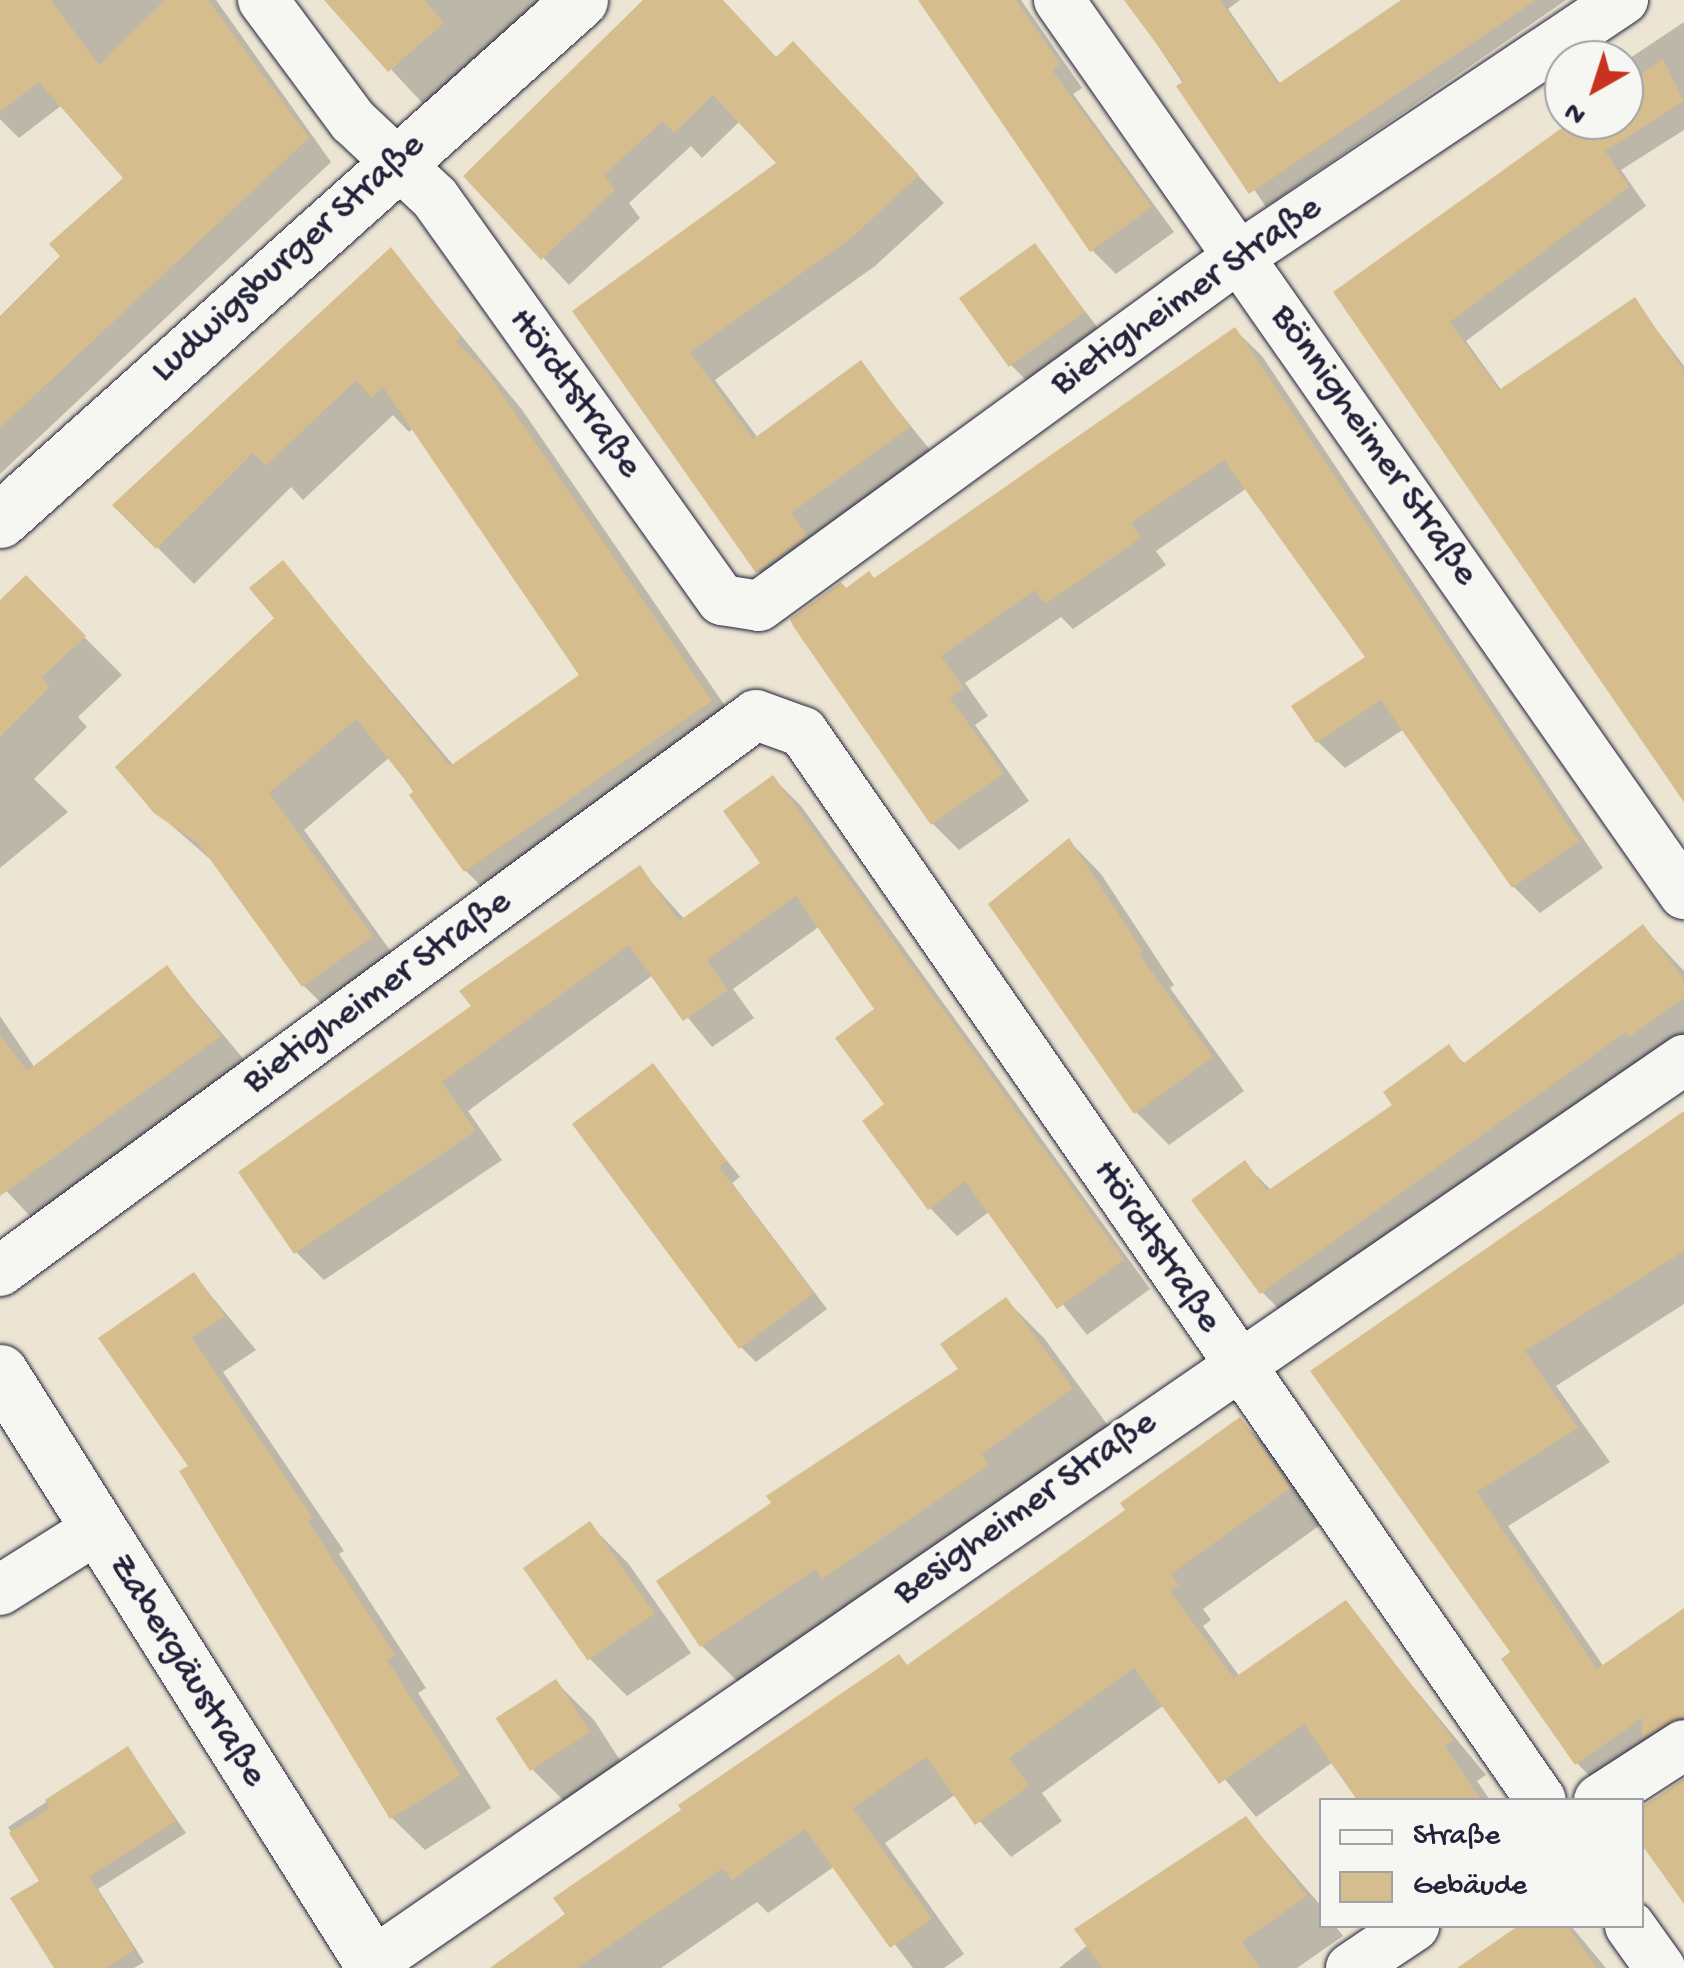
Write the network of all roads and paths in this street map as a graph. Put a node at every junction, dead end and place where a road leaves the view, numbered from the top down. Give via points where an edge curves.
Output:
1 (263, 0) edge
2 (580, 0) edge
3 (1059, 0) edge
4 (1624, 0) edge
5 (396, 164) junction
6 (1240, 256) junction
7 (0, 520) edge
8 (760, 606) joint
9 (756, 715) joint
10 (1684, 894) edge
11 (1684, 1060) edge
12 (0, 1271) edge
13 (1236, 1363) junction
14 (0, 1372) edge
15 (97, 1529) junction
16 (0, 1590) edge
17 (1684, 1745) edge
18 (1540, 1798) edge
19 (1602, 1798) edge
20 (1411, 1928) edge
21 (1631, 1928) edge
22 (373, 1966) edge
23 (1351, 1968) edge
24 (1660, 1968) edge

1 - 5 street, Hördtstraße via 353,121
2 - 5 main road, Ludwigsburger Straße
3 - 6 street, Bönnigheimer Straße
4 - 6 street, Bietigheimer Straße
5 - 7 main road, Ludwigsburger Straße
5 - 8 street, Hördtstraße via 434,198 722,600
6 - 8 street, Bietigheimer Straße
6 - 10 street, Bönnigheimer Straße
9 - 12 street, Bietigheimer Straße
9 - 13 street, Hördtstraße via 803,732
11 - 13 street, Besigheimer Straße
13 - 18 street, Hördtstraße
13 - 22 street, Besigheimer Straße
14 - 15 main road, Zabergäustraße
15 - 16 street
15 - 22 main road, Zabergäustraße
17 - 19 street
20 - 23 street
21 - 24 street

